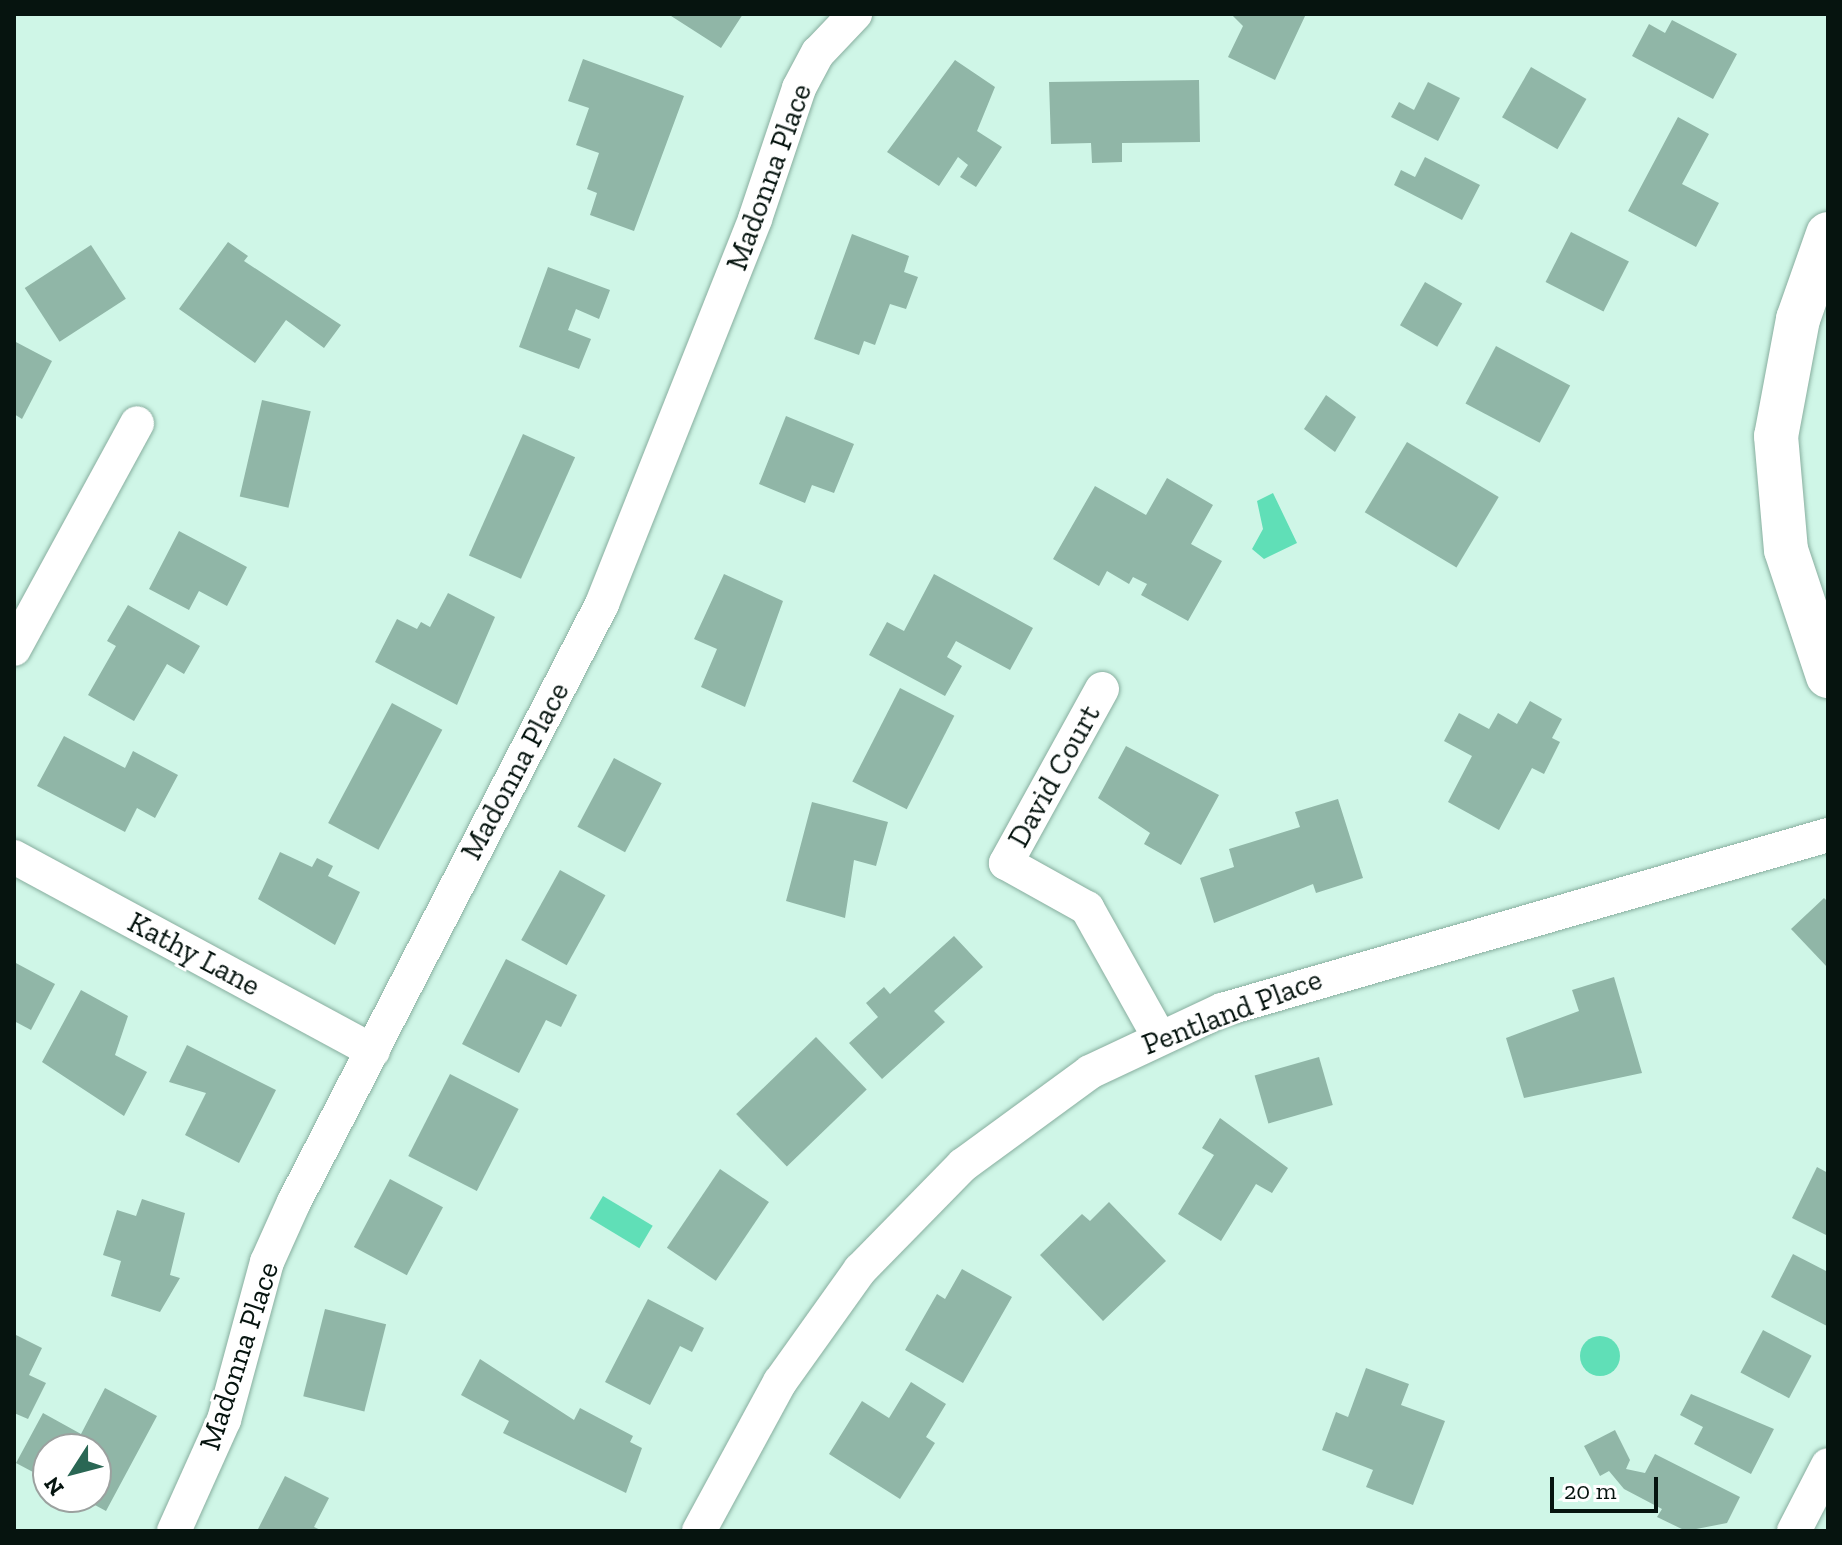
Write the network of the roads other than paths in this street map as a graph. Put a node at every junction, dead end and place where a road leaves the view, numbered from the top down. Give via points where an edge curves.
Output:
1 (855, 14) edge
2 (1828, 234) edge
3 (137, 423) dead end
4 (14, 649) edge
5 (1828, 676) edge
6 (1102, 689) dead end
7 (1828, 835) edge
8 (14, 857) edge
9 (1158, 1035) junction
10 (373, 1051) junction
11 (1828, 1465) edge
12 (174, 1531) edge
13 (699, 1531) edge
14 (1794, 1531) edge

1 - 10 street, Madonna Place via 818,53 799,88 635,535
2 - 5 main road via 1798,319 1776,436 1786,550
3 - 4 street
6 - 9 street, David Court via 1006,863 1087,908
7 - 9 street, Pentland Place via 1390,956
8 - 10 street, Kathy Lane
9 - 13 street, Pentland Place via 996,1137 892,1234 780,1382
10 - 12 street, Madonna Place via 267,1262 224,1420
11 - 14 street

